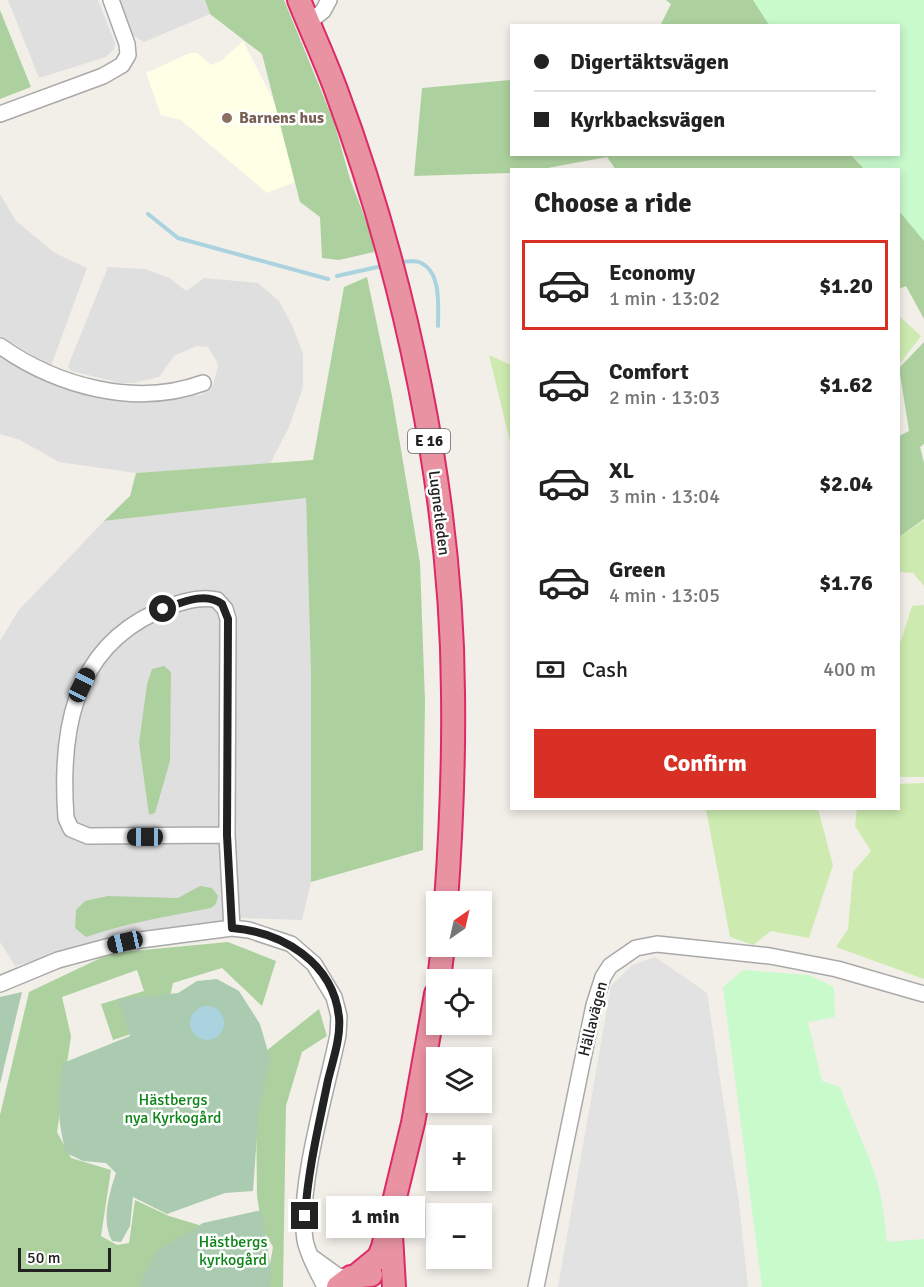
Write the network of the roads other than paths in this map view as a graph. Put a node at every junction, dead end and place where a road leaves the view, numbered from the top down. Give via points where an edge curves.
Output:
1 (111, 0) edge
2 (299, 0) edge
3 (329, 0) edge
4 (308, 23) junction
5 (0, 114) edge
6 (0, 346) edge
7 (203, 383) dead end
8 (227, 835) junction
9 (446, 891) edge
10 (232, 928) junction
11 (0, 984) edge
12 (924, 994) edge
13 (429, 1035) edge
14 (391, 1218) junction
15 (311, 1256) junction
16 (349, 1280) edge
17 (325, 1287) edge
18 (392, 1287) edge
19 (536, 1287) edge

1 - 5 street via 127,44 126,59 118,69
2 - 4 highway, Lugnetleden / E 16
3 - 4 street
4 - 9 highway, Lugnetleden / E 16 via 336,90 377,212 432,453 445,562 453,691
6 - 7 street via 49,372 119,392 159,395
8 - 8 street via 88,836 71,829 66,818 65,739 87,674 106,648 129,628 163,609 196,599 217,600 228,619
8 - 10 street
10 - 11 street via 113,945 58,960
10 - 15 street via 271,935 299,950 325,979 337,1008 338,1035 307,1195 305,1231
12 - 19 street, Hällavägen via 837,969 770,956 682,946 645,945 617,960 598,988
13 - 14 highway
14 - 16 highway via 379,1257
14 - 18 highway
15 - 16 street via 330,1272
15 - 17 street
16 - 18 highway via 377,1277

